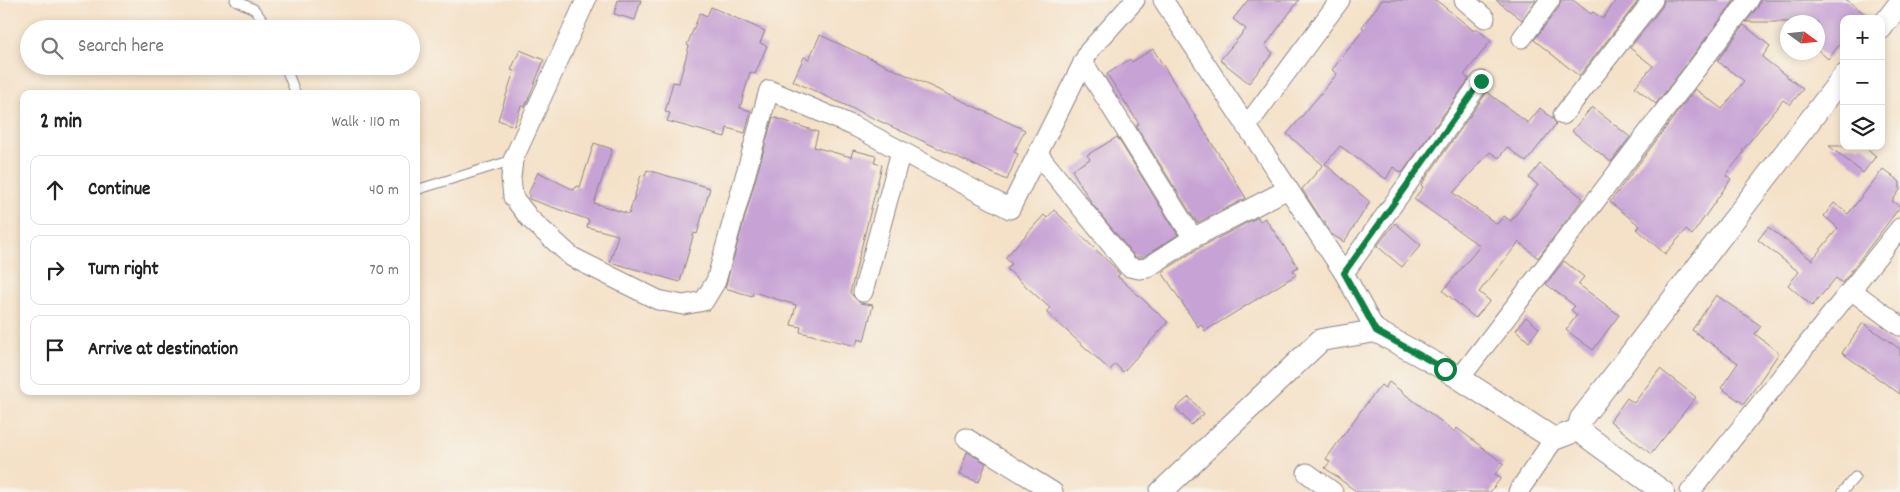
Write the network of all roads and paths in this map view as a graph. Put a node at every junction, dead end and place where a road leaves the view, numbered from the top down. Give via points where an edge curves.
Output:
1 (235, 0) edge
2 (586, 0) edge
3 (1135, 0) edge
4 (1164, 0) edge
5 (1340, 0) edge
6 (1464, 0) edge
7 (1550, 0) edge
8 (1653, 0) edge
9 (1749, 0) edge
10 (1900, 3) edge
11 (1485, 18) dead end
12 (262, 20) edge
13 (1885, 23) edge
14 (1522, 38) dead end
15 (1083, 62) junction
16 (289, 75) edge
17 (1481, 81) dead end
18 (1840, 81) edge
19 (294, 90) edge
20 (1563, 115) dead end
21 (1246, 127) junction
22 (901, 151) junction
23 (1038, 154) junction
24 (513, 160) junction
25 (420, 189) edge
26 (1288, 189) junction
27 (1900, 228) edge
28 (1193, 238) junction
29 (1344, 273) junction
30 (1851, 290) junction
31 (863, 292) dead end
32 (1900, 326) edge
33 (1376, 331) junction
34 (1460, 378) junction
35 (1578, 430) junction
36 (966, 438) dead end
37 (1554, 439) junction
38 (1307, 473) dead end
39 (1855, 477) dead end
40 (1053, 492) edge
41 (1161, 492) edge
42 (1333, 492) edge
43 (1518, 492) edge
44 (1662, 492) edge
45 (1690, 492) edge
46 (1842, 492) edge

1 - 12 lane via 254,9
2 - 24 street
3 - 15 street
4 - 21 street
5 - 21 street
6 - 11 street
7 - 14 street
8 - 20 street
9 - 34 street
10 - 13 street
15 - 23 street
15 - 28 street
16 - 19 lane
17 - 29 street
18 - 35 street via 1581,419
21 - 26 street
22 - 23 street via 1010,209
22 - 24 street via 856,127 769,90 716,281 704,301 683,305 658,300 572,257 530,219 513,197
22 - 31 street
23 - 28 street via 1129,267 1147,268
24 - 25 lane
26 - 28 street
26 - 29 street
27 - 30 street
29 - 33 street
30 - 32 street
30 - 45 street
33 - 34 street
33 - 41 street via 1320,340
34 - 37 street
35 - 37 street
35 - 44 street
36 - 40 street
37 - 43 street
38 - 42 street
39 - 46 lane

